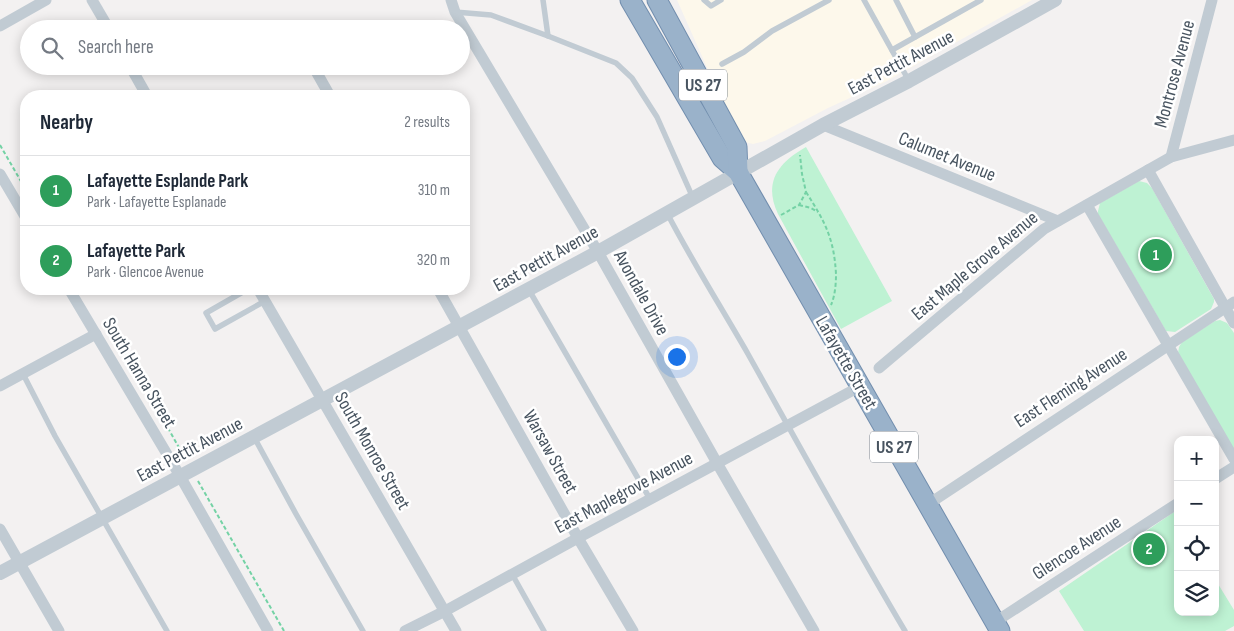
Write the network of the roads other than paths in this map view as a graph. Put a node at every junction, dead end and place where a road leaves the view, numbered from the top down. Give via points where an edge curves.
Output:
1 (46, 0) edge
2 (92, 0) edge
3 (451, 0) edge
4 (543, 0) edge
5 (630, 0) edge
6 (657, 0) edge
7 (704, 0) edge
8 (721, 0) edge
9 (829, 0) edge
10 (864, 0) edge
11 (896, 0) edge
12 (981, 0) edge
13 (1055, 0) edge
14 (1212, 0) edge
15 (30, 4) edge
16 (455, 12) junction
17 (104, 20) edge
18 (460, 20) edge
19 (0, 26) edge
20 (548, 36) junction
21 (470, 37) edge
22 (915, 37) junction
23 (892, 50) junction
24 (722, 64) dead end
25 (135, 75) edge
26 (318, 75) edge
27 (908, 81) junction
28 (144, 90) edge
29 (327, 90) edge
30 (823, 125) junction
31 (1234, 140) edge
32 (1171, 157) junction
33 (1148, 170) junction
34 (738, 172) junction
35 (0, 174) edge
36 (693, 198) junction
37 (1087, 205) junction
38 (20, 208) edge
39 (667, 213) junction
40 (1058, 221) junction
41 (598, 252) junction
42 (529, 290) junction
43 (73, 295) edge
44 (238, 295) edge
45 (262, 295) edge
46 (441, 295) edge
47 (265, 301) junction
48 (1230, 305) edge
49 (1234, 323) edge
50 (460, 327) junction
51 (96, 334) junction
52 (1169, 345) junction
53 (880, 368) dead end
54 (23, 374) junction
55 (0, 386) edge
56 (859, 387) junction
57 (322, 401) junction
58 (787, 426) junction
59 (254, 437) junction
60 (1234, 458) edge
61 (717, 463) junction
62 (1234, 466) edge
63 (180, 476) junction
64 (1219, 476) edge
65 (650, 499) junction
66 (927, 504) junction
67 (1174, 506) edge
68 (102, 518) junction
69 (0, 529) edge
70 (578, 538) junction
71 (20, 563) junction
72 (0, 573) edge
73 (512, 574) junction
74 (445, 611) junction
75 (997, 626) edge
76 (59, 631) edge
77 (166, 631) edge
78 (268, 631) edge
79 (363, 631) edge
80 (405, 631) edge
81 (456, 631) edge
82 (544, 631) edge
83 (633, 631) edge
84 (814, 631) edge
85 (905, 631) edge

1 - 15 street
2 - 17 street
3 - 16 street, Avondale Drive
4 - 20 lane
5 - 34 highway, Lafayette Street / US 27 via 722,158
6 - 34 highway, Lafayette Street / US 27 via 737,147
7 - 8 lane via 711,6
9 - 24 lane via 772,31
10 - 23 lane
11 - 22 lane
12 - 22 lane
13 - 27 street, East Pettit Avenue
14 - 32 street, Montrose Avenue
15 - 19 street
16 - 18 street, Avondale Drive
16 - 20 lane via 491,16
20 - 36 lane via 616,63 632,78 657,117
21 - 41 street, Avondale Drive
22 - 23 lane
23 - 27 lane
25 - 28 street
26 - 29 street
27 - 30 street, East Pettit Avenue
30 - 34 street, East Pettit Avenue
30 - 40 street, Calumet Avenue
31 - 32 street, East Maple Grove Avenue
32 - 33 street, East Maple Grove Avenue
33 - 37 street, East Maple Grove Avenue
33 - 48 street
34 - 36 street, East Pettit Avenue
34 - 56 highway, Lafayette Street / US 27
35 - 38 street
36 - 39 street, East Pettit Avenue
37 - 40 street, East Maple Grove Avenue
37 - 52 street
39 - 41 street, East Pettit Avenue
39 - 58 lane
40 - 53 street, East Maple Grove Avenue via 1044,229
41 - 42 street, East Pettit Avenue
41 - 61 street, Avondale Drive
42 - 50 street, East Pettit Avenue
42 - 65 lane
43 - 51 street, South Hanna Street
44 - 47 lane via 206,314 214,329
45 - 47 street, South Monroe Street
46 - 50 street, Warsaw Street
47 - 57 street, South Monroe Street
48 - 49 street
48 - 52 street, East Fleming Avenue
50 - 57 street, East Pettit Avenue
50 - 70 street, Warsaw Street
51 - 54 street
51 - 63 street, South Hanna Street
52 - 60 street
52 - 66 street, East Fleming Avenue
54 - 55 street
54 - 68 lane
56 - 58 street, East Maplegrove Avenue
56 - 66 highway, Lafayette Street / US 27
57 - 59 street, East Pettit Avenue
57 - 74 street, South Monroe Street
58 - 61 street, East Maplegrove Avenue
58 - 85 lane
59 - 63 street, East Pettit Avenue
59 - 79 lane
61 - 65 street, East Maplegrove Avenue
61 - 84 street, Avondale Drive
62 - 64 street
63 - 68 street, East Pettit Avenue
63 - 78 street, South Hanna Street
65 - 70 street, East Maplegrove Avenue
66 - 75 highway, Lafayette Street / US 27
67 - 75 street, Glencoe Avenue
68 - 71 street, East Pettit Avenue
68 - 77 lane
69 - 71 street
70 - 73 street, East Maplegrove Avenue
70 - 83 street, Warsaw Street
71 - 72 street, East Pettit Avenue
71 - 76 street
73 - 74 street, East Maplegrove Avenue
73 - 82 lane
74 - 80 street, East Maplegrove Avenue
74 - 81 street, South Monroe Street

